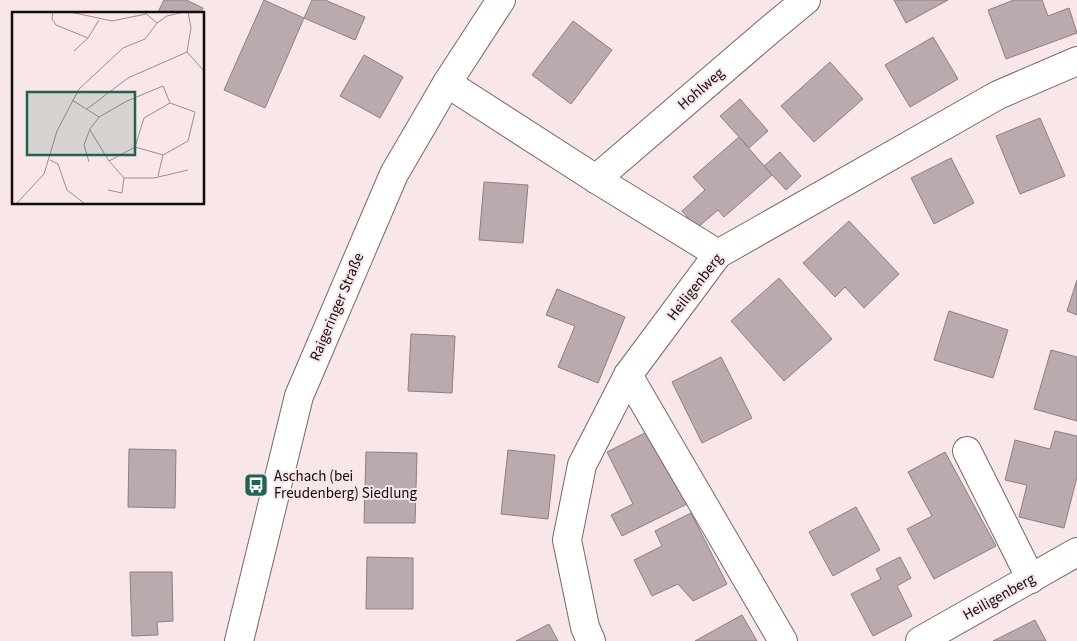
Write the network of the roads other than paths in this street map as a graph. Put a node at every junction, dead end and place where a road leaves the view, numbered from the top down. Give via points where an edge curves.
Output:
1 (501, 0) edge
2 (806, 0) edge
3 (1077, 61) edge
4 (447, 83) junction
5 (596, 179) junction
6 (718, 254) junction
7 (628, 376) junction
8 (967, 451) dead end
9 (1077, 552) edge
10 (1031, 579) junction
11 (240, 641) edge
12 (591, 641) edge
13 (783, 641) edge
14 (920, 641) edge

1 - 4 street, Raigeringer Straße
2 - 5 street, Hohlweg
3 - 6 street, Heiligenberg via 998,95
4 - 5 street
4 - 11 street, Raigeringer Straße via 394,174 299,396
5 - 6 street
6 - 7 street, Heiligenberg
7 - 12 street, Heiligenberg via 582,464 567,540 585,627
7 - 13 street
8 - 10 street
9 - 10 street, Heiligenberg
10 - 14 street, Heiligenberg

